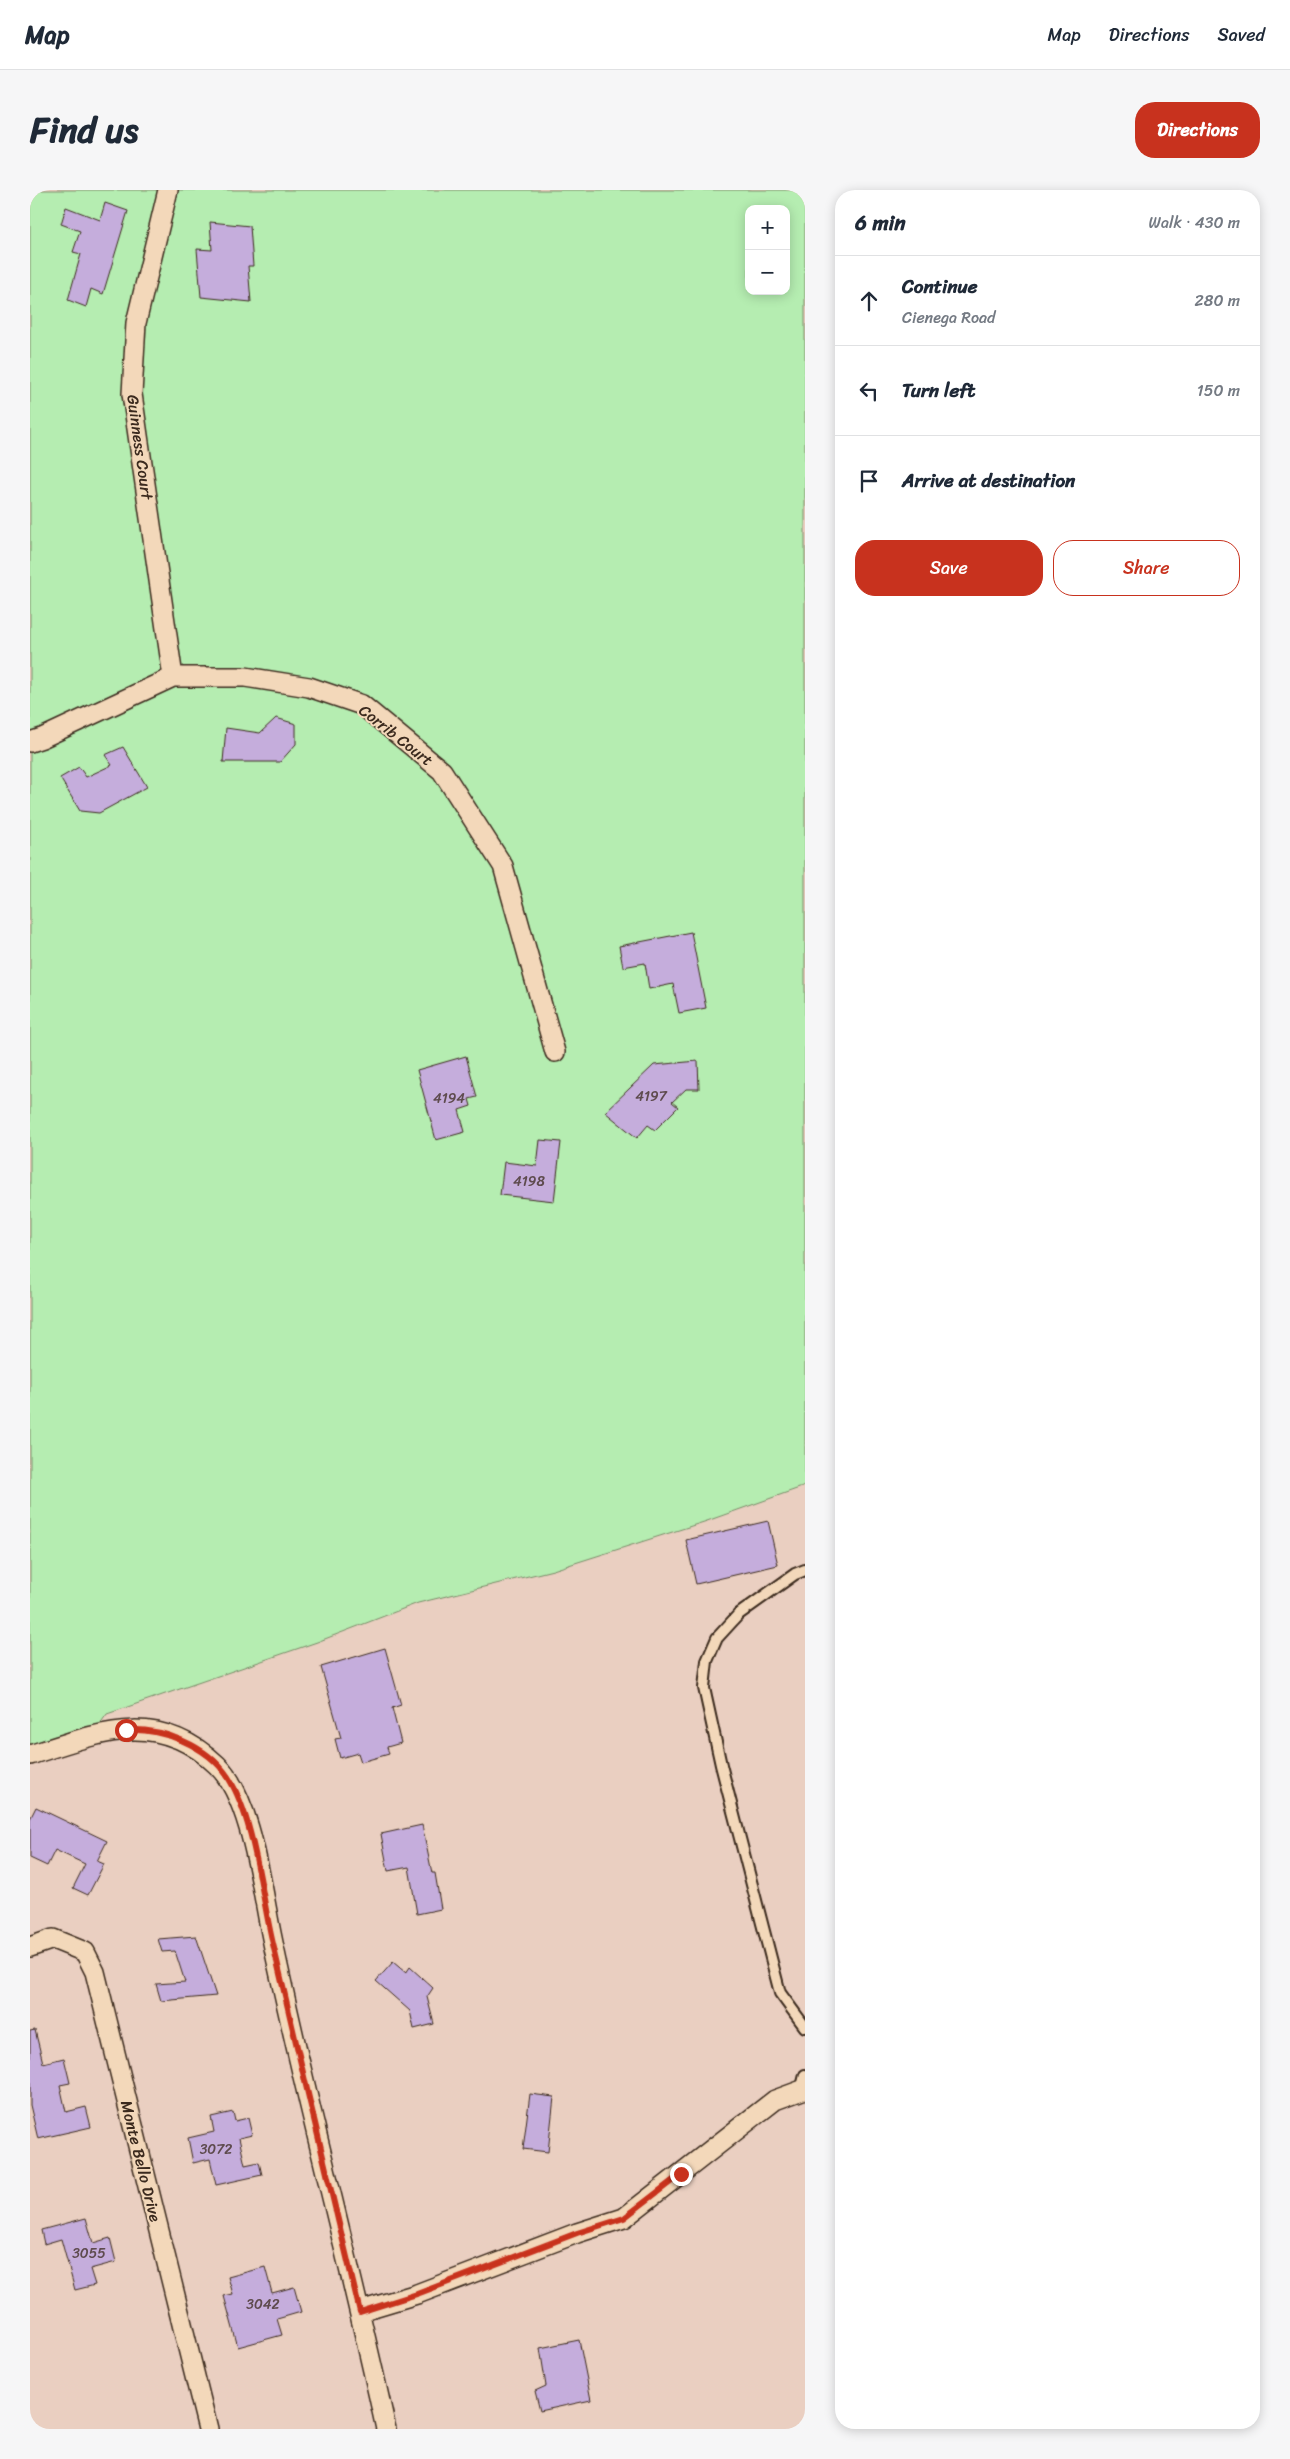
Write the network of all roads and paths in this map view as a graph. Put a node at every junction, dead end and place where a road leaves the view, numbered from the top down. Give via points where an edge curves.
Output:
1 (168, 190) edge
2 (173, 677) junction
3 (30, 742) edge
4 (556, 1052) dead end
5 (805, 1570) edge
6 (30, 1754) edge
7 (30, 1947) edge
8 (805, 2027) edge
9 (804, 2085) edge
10 (360, 2312) junction
11 (208, 2429) edge
12 (386, 2429) edge

1 - 2 street, Guinness Court via 136,323 132,394
2 - 3 street, Corrib Court
2 - 4 street, Corrib Court via 245,677 309,687 362,706 442,771 503,866
5 - 8 lane via 739,1614 717,1638 707,1661 704,1688 780,1993
6 - 10 street via 115,1730 150,1730 173,1736 196,1748 227,1776 239,1798 252,1847 296,2048
7 - 11 street, Monte Bello Drive via 53,1939 86,1952 95,1972
9 - 10 street via 775,2100 624,2218
10 - 12 street

